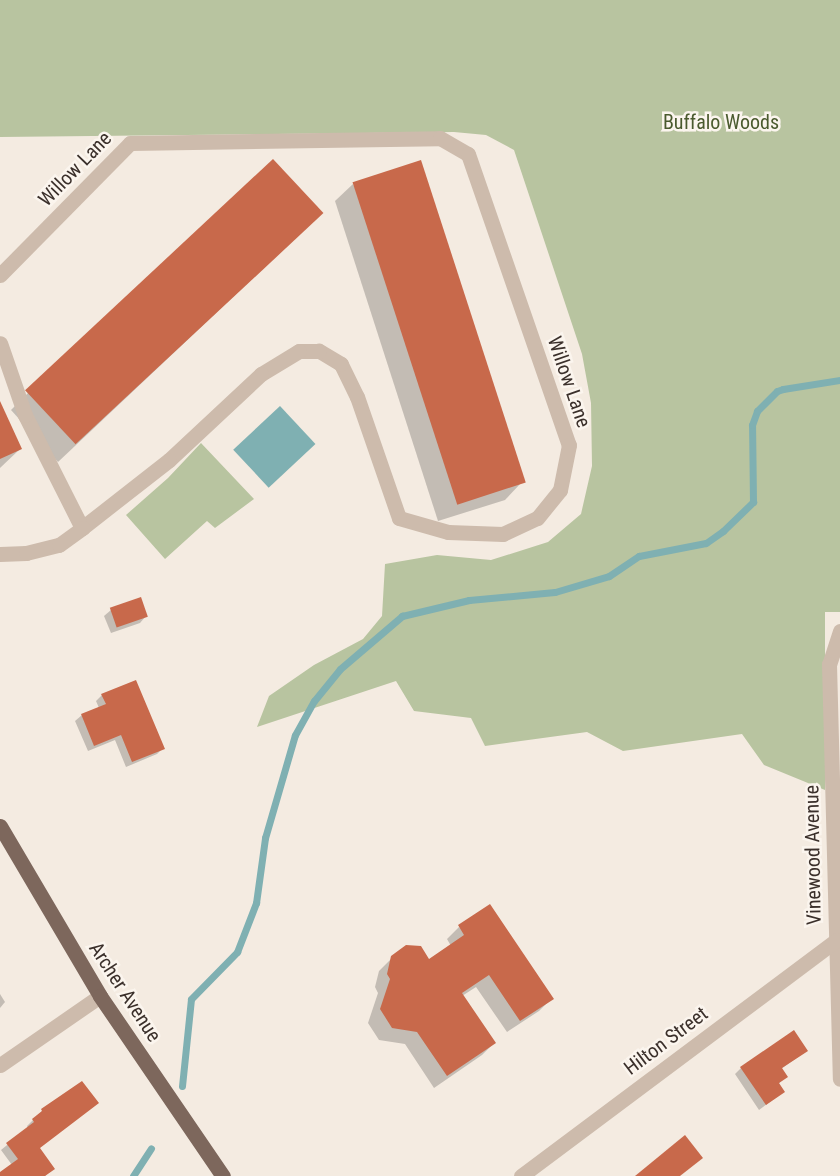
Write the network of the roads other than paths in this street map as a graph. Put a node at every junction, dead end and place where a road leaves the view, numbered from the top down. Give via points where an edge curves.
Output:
1 (0, 275) edge
2 (0, 343) edge
3 (82, 528) junction
4 (0, 554) edge
5 (840, 631) edge
6 (0, 826) edge
7 (836, 939) junction
8 (100, 996) junction
9 (0, 1065) edge
10 (840, 1079) edge
11 (223, 1176) edge
12 (521, 1176) edge

1 - 3 street, Willow Lane via 130,143 440,138 468,154 568,445 560,490 537,518 503,534 448,532 399,518 357,397 341,364 319,351 299,351 261,374 169,460
2 - 3 street via 25,415
3 - 4 street, Willow Lane via 59,545
5 - 7 street, Vinewood Avenue via 829,664
6 - 8 main road, Archer Avenue
7 - 10 street, Vinewood Avenue
7 - 12 street, Hilton Street
8 - 9 street
8 - 11 main road, Archer Avenue

